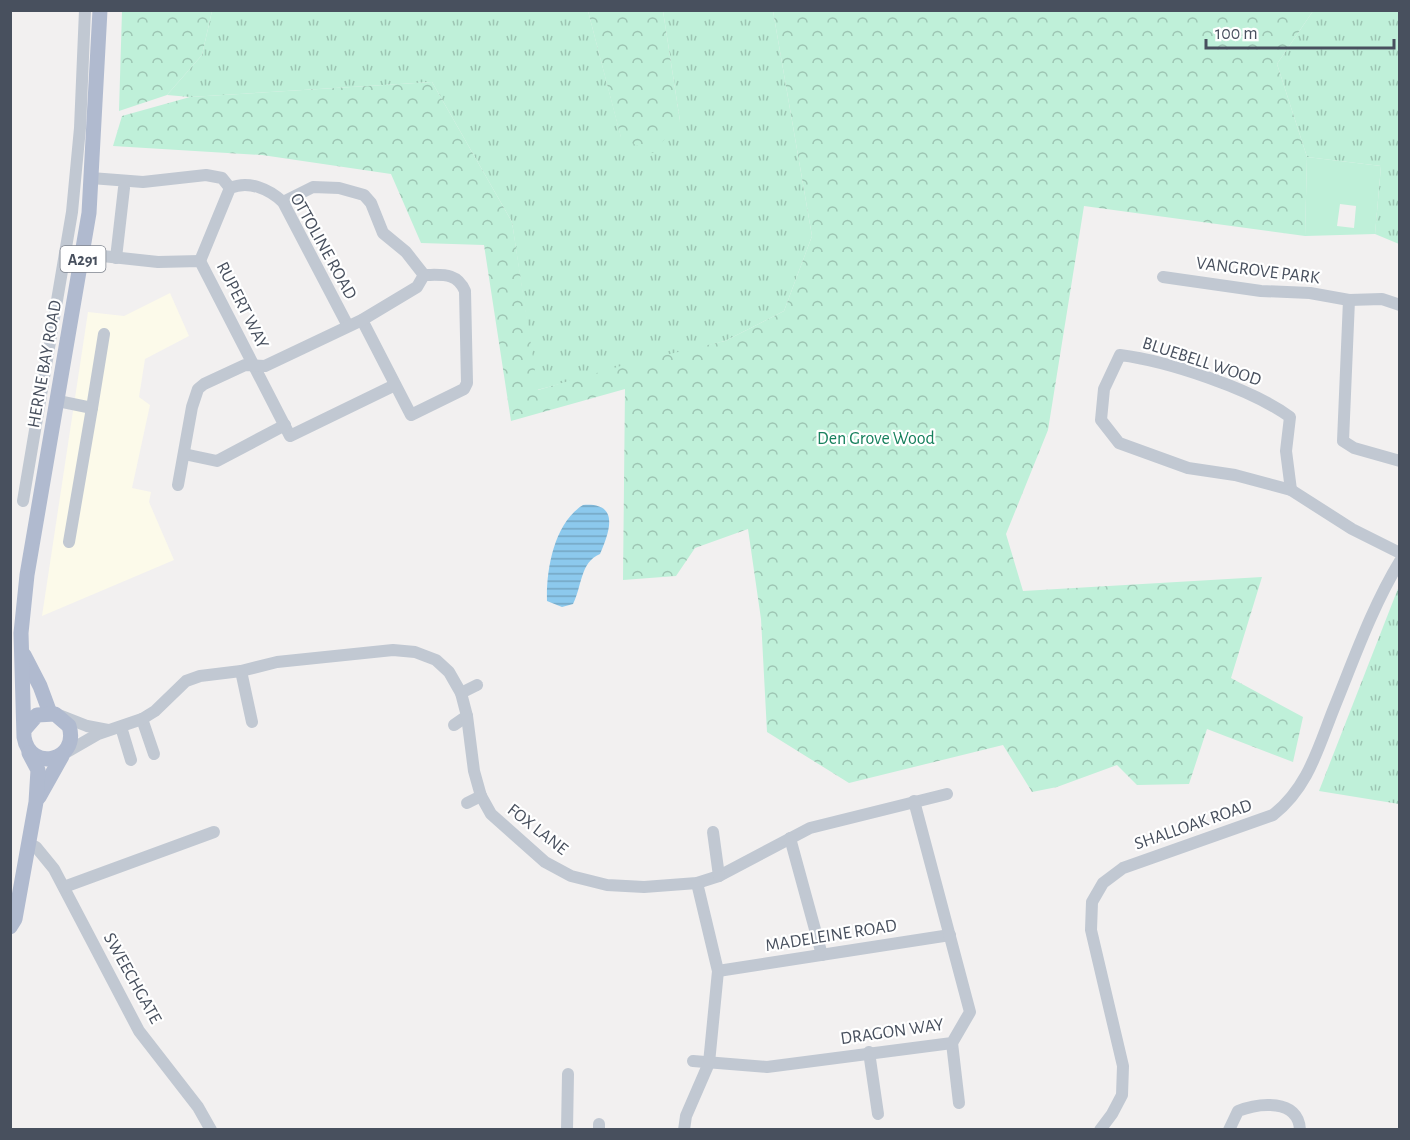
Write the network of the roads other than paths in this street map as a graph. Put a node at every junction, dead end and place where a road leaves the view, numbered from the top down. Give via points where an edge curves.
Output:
1 (85, 10) edge
2 (100, 10) edge
3 (91, 178) junction
4 (124, 188) dead end
5 (230, 188) junction
6 (283, 202) junction
7 (72, 212) junction
8 (89, 213) junction
9 (84, 254) junction
10 (116, 258) junction
11 (200, 261) junction
12 (424, 275) junction
13 (1163, 278) dead end
14 (1349, 300) junction
15 (1400, 304) edge
16 (362, 320) junction
17 (348, 326) junction
18 (104, 334) dead end
19 (254, 365) junction
20 (395, 385) junction
21 (58, 401) junction
22 (92, 408) junction
23 (287, 431) junction
24 (184, 453) junction
25 (1400, 461) edge
26 (178, 485) dead end
27 (1291, 490) junction
28 (17, 500) edge
29 (40, 504) junction
30 (69, 542) dead end
31 (1400, 553) edge
32 (1400, 561) edge
33 (22, 652) junction
34 (241, 671) junction
35 (477, 685) dead end
36 (461, 693) junction
37 (52, 713) junction
38 (467, 716) junction
39 (142, 719) junction
40 (252, 722) dead end
41 (454, 724) dead end
42 (115, 729) junction
43 (25, 737) junction
44 (63, 754) junction
45 (154, 754) dead end
46 (132, 760) dead end
47 (947, 794) dead end
48 (481, 796) junction
49 (914, 801) junction
50 (36, 802) junction
51 (466, 803) dead end
52 (214, 832) dead end
53 (713, 832) dead end
54 (790, 838) junction
55 (28, 843) junction
56 (719, 876) junction
57 (697, 883) junction
58 (64, 887) junction
59 (10, 927) edge
60 (950, 935) junction
61 (822, 955) junction
62 (718, 971) junction
63 (952, 1043) junction
64 (869, 1052) junction
65 (693, 1061) dead end
66 (709, 1063) junction
67 (568, 1074) dead end
68 (959, 1103) dead end
69 (878, 1114) dead end
70 (211, 1130) edge
71 (567, 1130) edge
72 (684, 1130) edge
73 (1100, 1130) edge
74 (1228, 1130) edge
75 (1300, 1130) edge

1 - 7 street
2 - 3 main road, HERNE BAY ROAD / A291
3 - 5 street, OTTOLINE ROAD via 143,182 206,175 222,178
3 - 8 main road, HERNE BAY ROAD / A291
4 - 10 street
5 - 6 street, OTTOLINE ROAD via 239,184 255,187 272,192
5 - 11 street
6 - 12 street via 312,187 339,188 364,195 383,233 406,252
6 - 17 street, OTTOLINE ROAD
7 - 8 street
7 - 28 street
8 - 9 main road, HERNE BAY ROAD / A291
9 - 10 street, RUPERT WAY
9 - 21 main road, HERNE BAY ROAD / A291
10 - 11 street, RUPERT WAY
11 - 19 street, RUPERT WAY
12 - 16 street via 417,287
12 - 20 street, OTTOLINE ROAD via 449,275 461,281 465,291 467,382 464,388 411,415
13 - 14 street, VANGROVE PARK
14 - 15 street, VANGROVE PARK via 1382,299
14 - 25 street via 1343,441
16 - 17 street
16 - 20 street, OTTOLINE ROAD
17 - 19 street via 265,366
18 - 22 street
19 - 23 street, RUPERT WAY
19 - 24 street via 245,365 198,389
20 - 23 street
21 - 22 street
21 - 29 main road, HERNE BAY ROAD / A291
22 - 30 street
23 - 24 street via 217,461
24 - 26 street
27 - 27 street, BLUEBELL WOOD via 1286,451 1290,417 1273,405 1221,384 1147,359 1120,355 1104,389 1101,420 1119,443 1188,468
27 - 31 street, BLUEBELL WOOD via 1352,529
28 - 29 street
29 - 33 main road, HERNE BAY ROAD / A291 via 26,587
32 - 73 street, SHALLOAK ROAD via 1387,581 1313,764 1288,804 1273,814 1123,868 1103,883 1092,902 1091,930 1123,1066 1122,1095
33 - 37 main road, HERNE BAY ROAD / A291
33 - 43 main road, HERNE BAY ROAD / A291
34 - 36 street, FOX LANE via 277,662 415,652 436,660 449,672
34 - 39 street, FOX LANE via 186,681
34 - 40 street
35 - 36 street
36 - 38 street, FOX LANE
37 - 42 street via 87,726
37 - 43 main road via 37,715
37 - 44 main road via 66,721 71,733 70,746
38 - 41 street
38 - 48 street, FOX LANE
39 - 42 street, FOX LANE
39 - 45 street
42 - 44 street, FOX LANE
42 - 46 street
43 - 44 main road via 34,756 48,760
43 - 50 main road, HERNE BAY ROAD / A291 via 38,770
44 - 50 main road, HERNE BAY ROAD / A291
47 - 49 street, FOX LANE
48 - 51 street
48 - 57 street, FOX LANE via 490,814 510,833 545,862 571,876 607,885
49 - 54 street, FOX LANE via 810,828
49 - 60 street, DRAGON WAY
50 - 55 main road, HERNE BAY ROAD / A291
52 - 58 street
53 - 56 street
54 - 56 street, FOX LANE
54 - 61 street
55 - 58 street, SWEECHGATE via 54,869
55 - 59 main road, HERNE BAY ROAD / A291 via 15,919
56 - 57 street, FOX LANE
57 - 62 street
58 - 70 street, SWEECHGATE via 139,1030
60 - 61 street, MADELEINE ROAD
60 - 63 street, DRAGON WAY via 970,1012
61 - 62 street, MADELEINE ROAD
62 - 66 street
63 - 64 street, DRAGON WAY
63 - 68 street
64 - 66 street, DRAGON WAY via 767,1067
64 - 69 street
65 - 66 street, DRAGON WAY
66 - 72 street via 686,1116
67 - 71 street
74 - 75 street via 1238,1111 1258,1103 1283,1106 1300,1122

